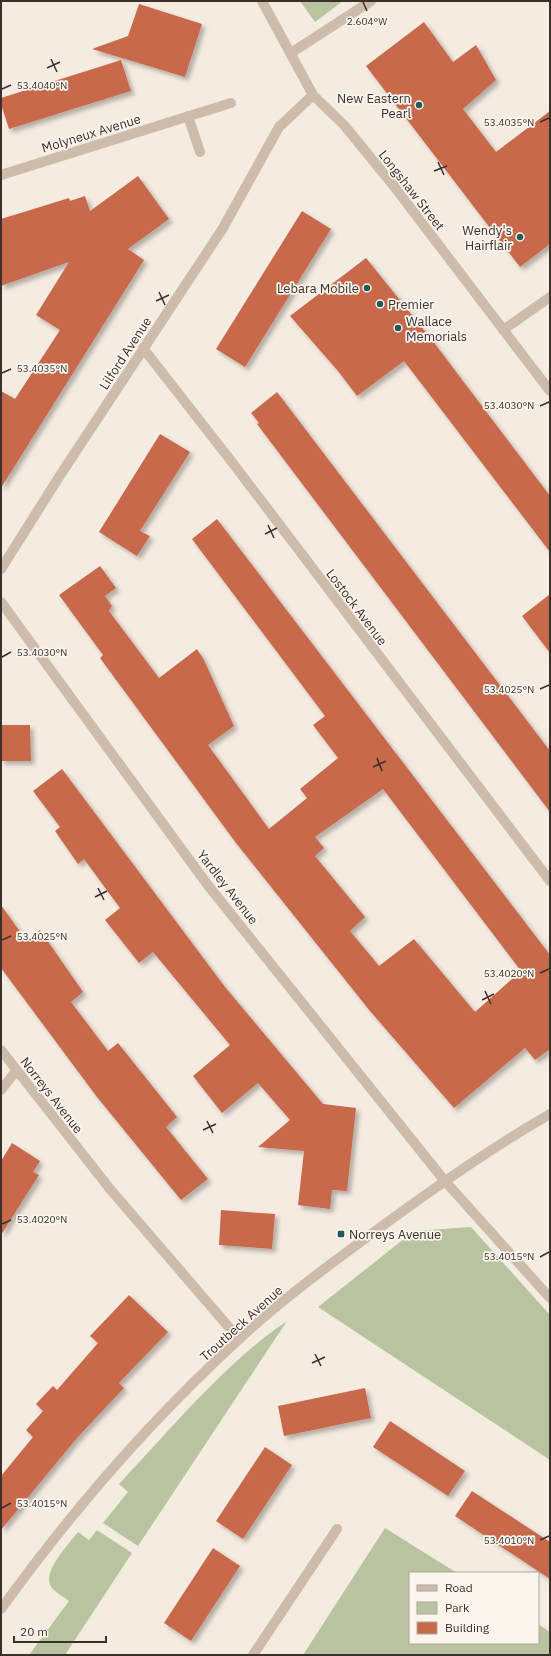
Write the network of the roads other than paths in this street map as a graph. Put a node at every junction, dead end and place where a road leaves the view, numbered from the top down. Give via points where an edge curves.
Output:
1 (262, 1) edge
2 (371, 1) edge
3 (291, 53) junction
4 (313, 95) junction
5 (231, 103) dead end
6 (188, 116) junction
7 (200, 152) dead end
8 (1, 175) edge
9 (550, 296) edge
10 (503, 330) junction
11 (143, 348) junction
12 (550, 391) edge
13 (1, 569) edge
14 (1, 602) edge
15 (550, 881) edge
16 (1, 1050) edge
17 (16, 1071) junction
18 (1, 1090) edge
19 (550, 1114) edge
20 (444, 1180) junction
21 (550, 1298) edge
22 (239, 1339) junction
23 (337, 1529) dead end
24 (1, 1608) edge
25 (253, 1655) edge

1 - 3 street, Longshaw Street
2 - 3 street
3 - 4 street, Longshaw Street
4 - 10 street, Longshaw Street via 344,125
4 - 11 street, Lilford Avenue via 279,127 223,228
5 - 6 street, Molyneux Avenue
6 - 7 street
6 - 8 street, Molyneux Avenue
9 - 10 street
10 - 12 street, Longshaw Street
11 - 13 street, Lilford Avenue
11 - 15 street, Lostock Avenue
14 - 20 street, Yardley Avenue via 207,884
16 - 17 street, Norreys Avenue
17 - 18 street
17 - 22 street, Norreys Avenue via 115,1196
19 - 20 street, Troutbeck Avenue
20 - 21 street, Yardley Avenue
20 - 22 street, Troutbeck Avenue via 324,1268
22 - 24 street, Troutbeck Avenue via 131,1448 42,1552
23 - 25 street

